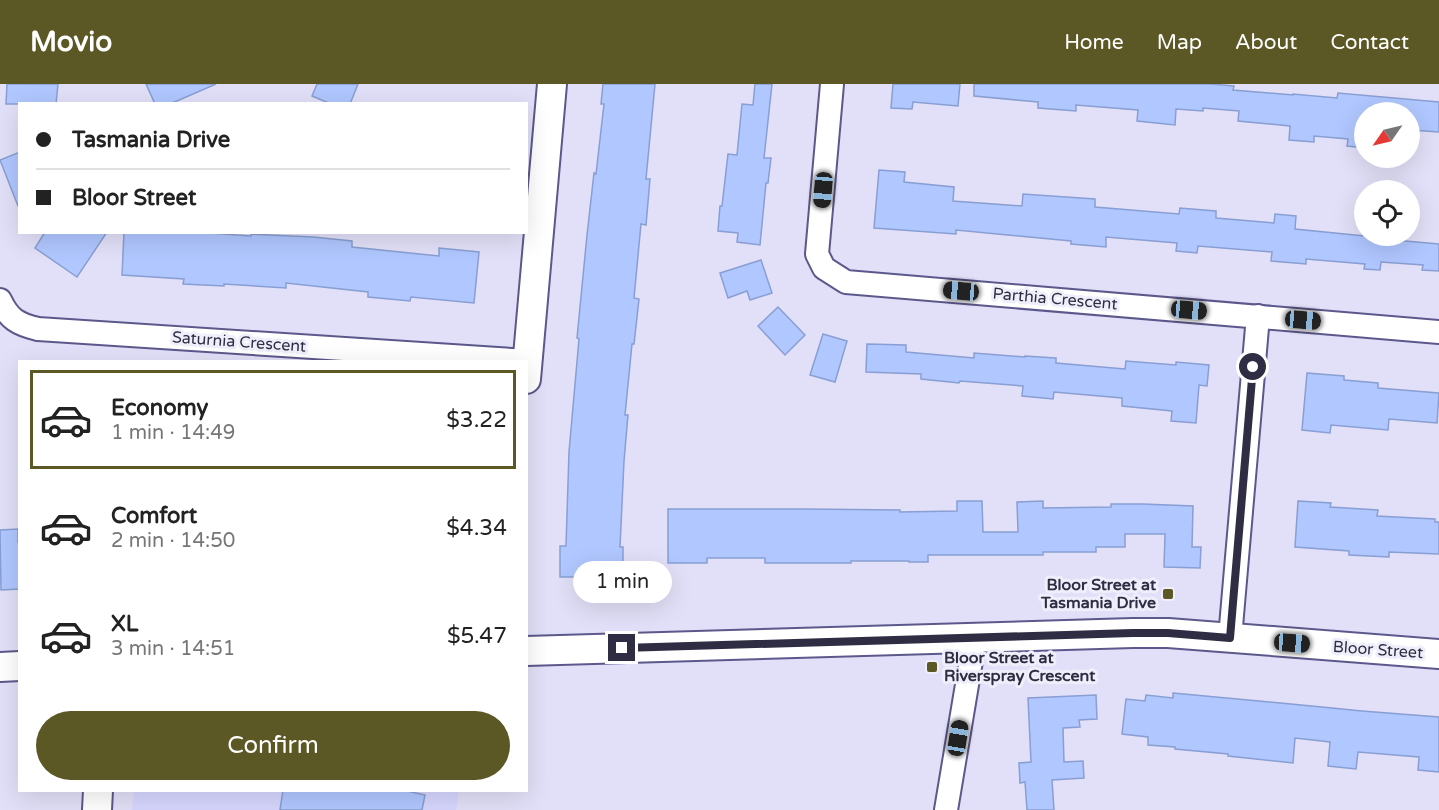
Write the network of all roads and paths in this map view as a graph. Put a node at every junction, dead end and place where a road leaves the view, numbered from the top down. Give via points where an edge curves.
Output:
1 (552, 84) edge
2 (832, 84) edge
3 (0, 300) edge
4 (1258, 316) junction
5 (1439, 332) edge
6 (408, 360) edge
7 (528, 360) edge
8 (975, 637) junction
9 (1230, 638) junction
10 (528, 651) edge
11 (1439, 654) edge
12 (18, 666) edge
13 (0, 667) edge
14 (99, 792) edge
15 (97, 810) edge
16 (946, 810) edge

1 - 7 street
2 - 4 street, Parthia Crescent via 817,254 824,267 846,282
3 - 6 street, Saturnia Crescent via 6,312 21,325 38,329
4 - 5 street, Parthia Crescent
4 - 9 street
8 - 9 street, Bloor Street via 1168,633
8 - 10 street, Bloor Street
8 - 16 street
9 - 11 street, Bloor Street
12 - 13 street
14 - 15 street

